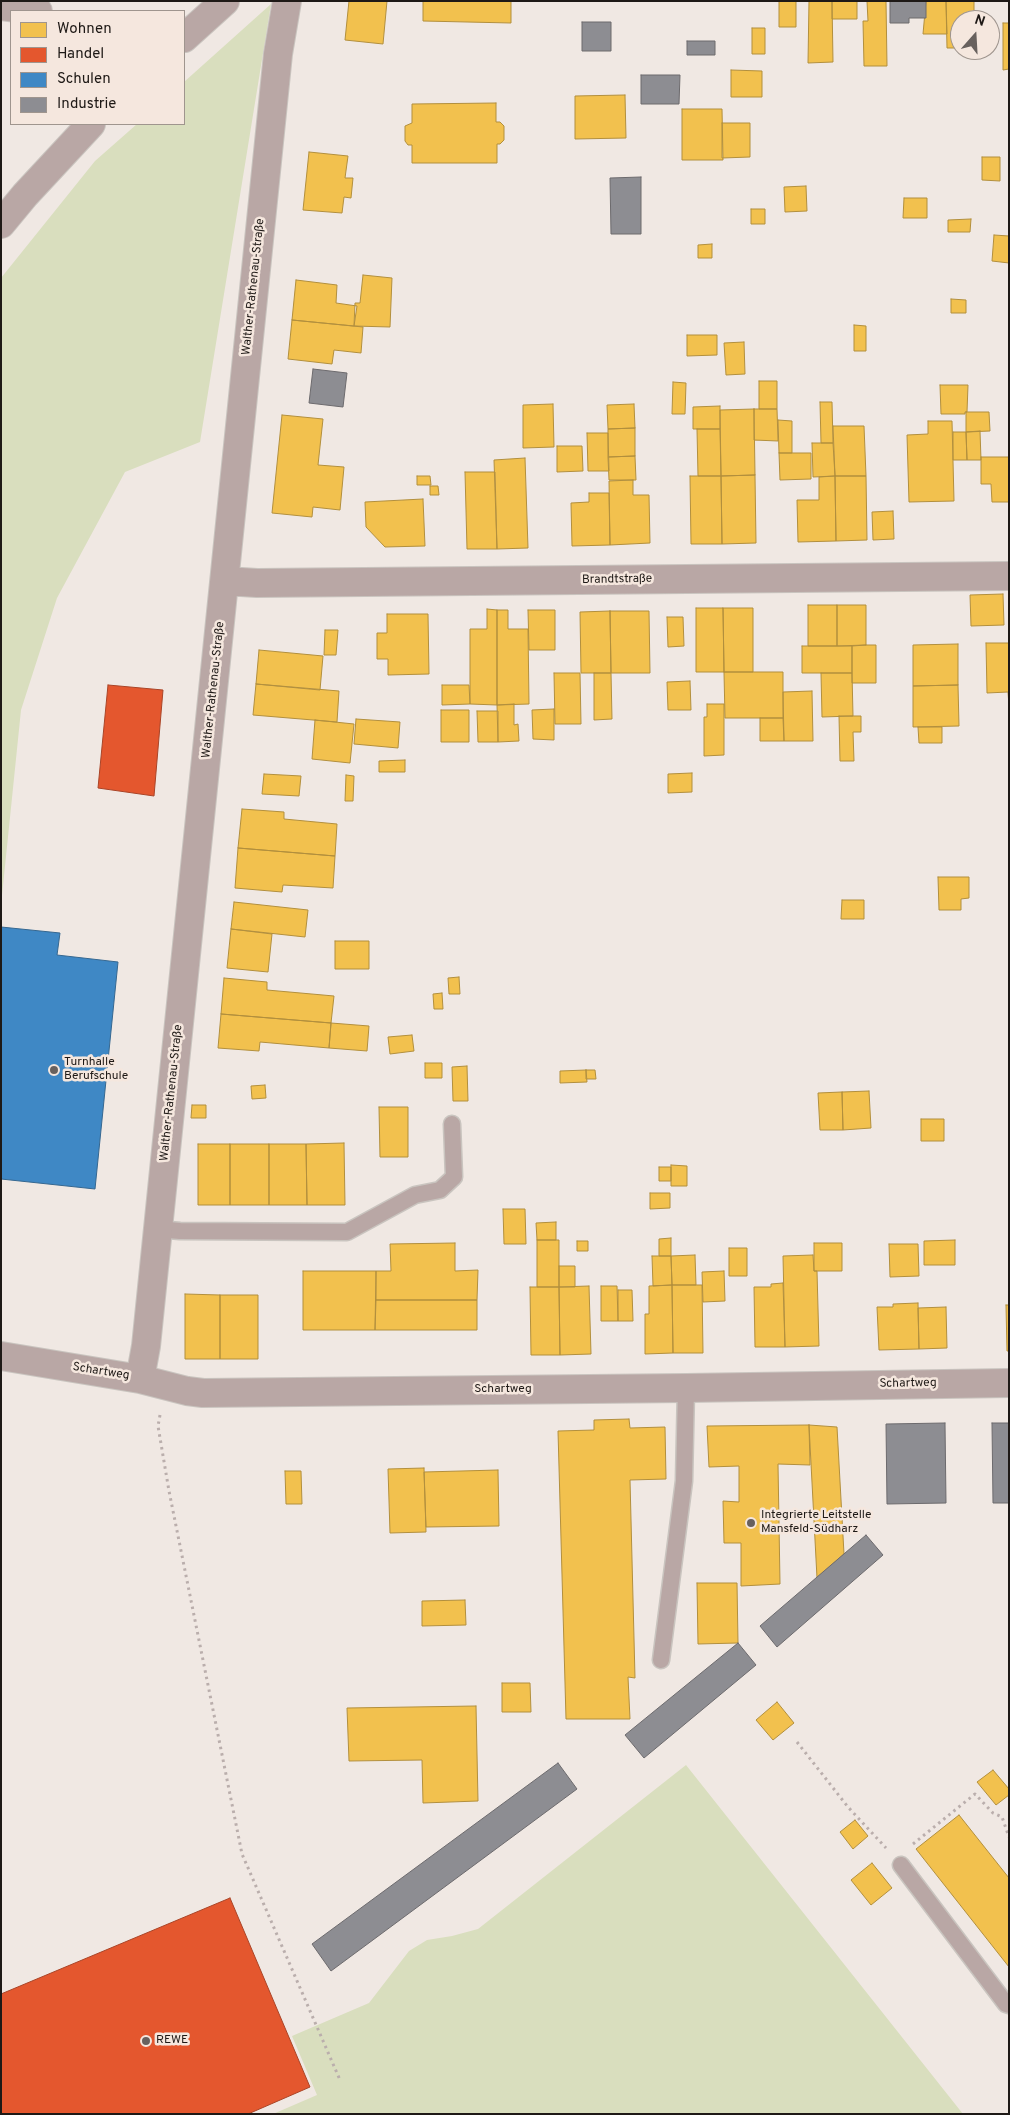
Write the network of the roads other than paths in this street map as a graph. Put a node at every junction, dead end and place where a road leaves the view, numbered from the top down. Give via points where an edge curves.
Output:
1 (224, 1) edge
2 (287, 1) edge
3 (1, 6) edge
4 (31, 10) edge
5 (185, 37) edge
6 (90, 125) edge
7 (1, 224) edge
8 (1009, 576) edge
9 (225, 581) junction
10 (452, 1124) dead end
11 (157, 1229) junction
12 (1, 1356) edge
13 (152, 1381) junction
14 (1009, 1383) edge
15 (686, 1388) junction
16 (661, 1660) dead end
17 (898, 1862) road end
18 (1009, 2005) edge

1 - 5 street
2 - 9 street, Walther-Rathenau-Straße via 278,54
3 - 4 street
6 - 7 street
8 - 9 street, Brandtstraße
9 - 11 street, Walther-Rathenau-Straße
10 - 11 lane via 454,1176 440,1190 415,1196 346,1232
11 - 13 street, Walther-Rathenau-Straße via 146,1346
12 - 13 street, Schartweg
13 - 15 street, Schartweg via 187,1391 211,1393
14 - 15 street, Schartweg
15 - 16 lane via 684,1481
17 - 18 lane

